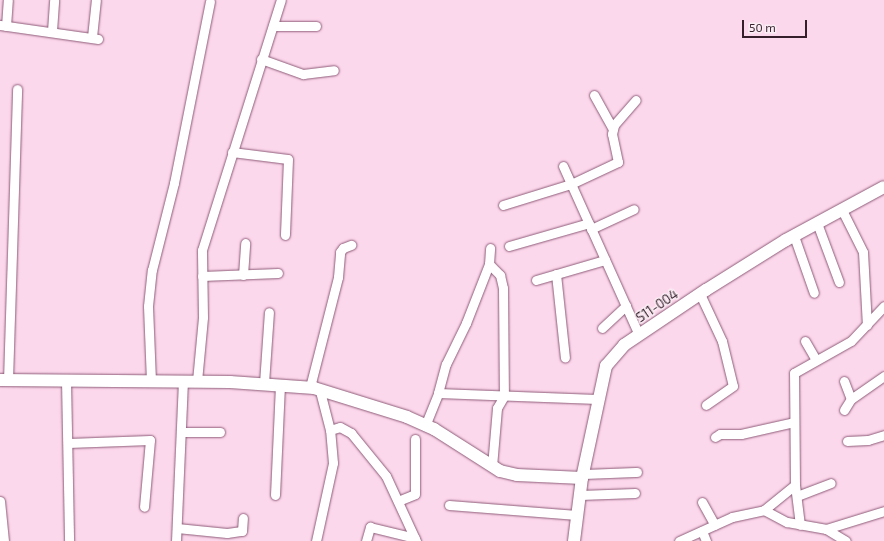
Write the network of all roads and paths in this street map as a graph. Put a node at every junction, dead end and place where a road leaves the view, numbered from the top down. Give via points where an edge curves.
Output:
1 (8, 0) edge
2 (54, 0) edge
3 (96, 0) edge
4 (281, 0) edge
5 (210, 2) dead end
6 (3, 25) edge
7 (272, 26) junction
8 (316, 26) dead end
9 (52, 31) junction
10 (261, 59) junction
11 (334, 70) dead end
12 (17, 90) dead end
13 (594, 95) dead end
14 (636, 100) dead end
15 (613, 130) junction
16 (232, 152) junction
17 (563, 166) dead end
18 (571, 184) junction
19 (884, 187) edge
20 (503, 205) dead end
21 (634, 208) dead end
22 (842, 210) junction
23 (817, 223) junction
24 (590, 226) junction
25 (285, 235) dead end
26 (794, 236) junction
27 (245, 243) dead end
28 (351, 245) dead end
29 (509, 246) dead end
30 (490, 248) dead end
31 (606, 260) junction
32 (489, 264) junction
33 (278, 273) dead end
34 (556, 274) junction
35 (243, 275) junction
36 (202, 276) junction
37 (536, 280) dead end
38 (840, 282) dead end
39 (814, 293) dead end
40 (700, 294) junction
41 (626, 306) junction
42 (883, 309) edge
43 (269, 312) dead end
44 (867, 325) junction
45 (602, 328) dead end
46 (639, 335) junction
47 (804, 341) dead end
48 (565, 358) dead end
49 (816, 360) junction
50 (884, 376) edge
51 (4, 380) edge
52 (66, 380) junction
53 (151, 381) junction
54 (183, 381) junction
55 (844, 381) dead end
56 (197, 382) junction
57 (264, 383) junction
58 (280, 384) junction
59 (315, 389) junction
60 (438, 392) junction
61 (504, 396) junction
62 (597, 399) junction
63 (851, 399) junction
64 (706, 405) dead end
65 (844, 410) dead end
66 (794, 422) junction
67 (426, 426) junction
68 (330, 430) junction
69 (182, 432) junction
70 (220, 432) dead end
71 (884, 435) edge
72 (715, 437) dead end
73 (415, 439) dead end
74 (847, 441) dead end
75 (68, 443) junction
76 (492, 466) junction
77 (637, 472) dead end
78 (582, 476) junction
79 (831, 483) dead end
80 (794, 485) junction
81 (634, 493) dead end
82 (275, 495) dead end
83 (580, 495) junction
84 (797, 496) junction
85 (0, 501) edge
86 (398, 501) junction
87 (702, 502) dead end
88 (449, 505) dead end
89 (144, 508) dead end
90 (764, 510) junction
91 (884, 511) edge
92 (577, 515) junction
93 (243, 518) dead end
94 (715, 525) junction
95 (800, 525) junction
96 (177, 528) junction
97 (826, 529) junction
98 (702, 531) junction
99 (416, 540) edge
100 (4, 541) edge
101 (69, 541) edge
102 (176, 541) edge
103 (316, 541) edge
104 (366, 541) edge
105 (574, 541) edge
106 (679, 541) edge
107 (706, 541) edge
108 (846, 541) edge

1 - 6 street
2 - 9 street
3 - 9 street via 95,38
4 - 7 street
5 - 53 street via 174,183 152,270 148,306
6 - 9 street
7 - 8 street
7 - 10 street
10 - 11 street via 303,74
10 - 16 street
12 - 51 street
13 - 15 street
14 - 15 street
15 - 18 street via 618,162
16 - 25 street via 288,159
16 - 36 street via 206,233 202,250
17 - 18 street
18 - 20 street
18 - 24 street
19 - 22 street, S11-004
21 - 24 street
22 - 23 street, S11-004
22 - 44 street via 863,252
23 - 26 street, S11-004
23 - 38 street
24 - 29 street
24 - 31 street
26 - 39 street
26 - 40 street, S11-004
27 - 35 street
28 - 59 street via 340,252 338,277
30 - 32 street
31 - 34 street
31 - 41 street
32 - 60 street via 466,323 446,364
32 - 61 street via 500,275 503,288
33 - 35 street
34 - 37 street
34 - 48 street
35 - 36 street
36 - 56 street via 203,318
40 - 46 street, S11-004
40 - 64 street via 722,341 733,386
41 - 45 street
41 - 46 street
42 - 44 street
43 - 57 street
44 - 49 street via 851,341
46 - 62 street, S11-004 via 624,346 606,366
47 - 49 street
49 - 66 street via 794,373
50 - 63 street
51 - 52 street
52 - 53 street
52 - 75 street
53 - 54 street
54 - 56 street
54 - 69 street
55 - 63 street
56 - 57 street
57 - 58 street
58 - 59 street
58 - 82 street
59 - 67 street via 407,417
59 - 68 street
60 - 61 street
60 - 67 street
61 - 62 street
61 - 76 street via 497,408
62 - 78 street, S11-004
63 - 65 street
66 - 72 street via 741,434 720,434
66 - 80 street
67 - 76 street
68 - 86 street via 340,427 351,433 386,476
68 - 103 street via 332,476
69 - 70 street
69 - 96 street
71 - 74 street via 868,440
73 - 86 street via 415,494
75 - 89 street via 150,440
75 - 101 street
76 - 78 street via 517,475
77 - 78 street
78 - 83 street, S11-004
79 - 84 street
80 - 84 street
80 - 90 street
81 - 83 street
83 - 92 street, S11-004
84 - 95 street
85 - 100 street
86 - 99 street
87 - 94 street
88 - 92 street
90 - 94 street via 732,517
90 - 95 street via 786,522
91 - 97 street
92 - 105 street, S11-004
93 - 96 street via 242,532
94 - 98 street
95 - 97 street
96 - 102 street
97 - 108 street
98 - 106 street
98 - 107 street
99 - 104 street via 370,527

